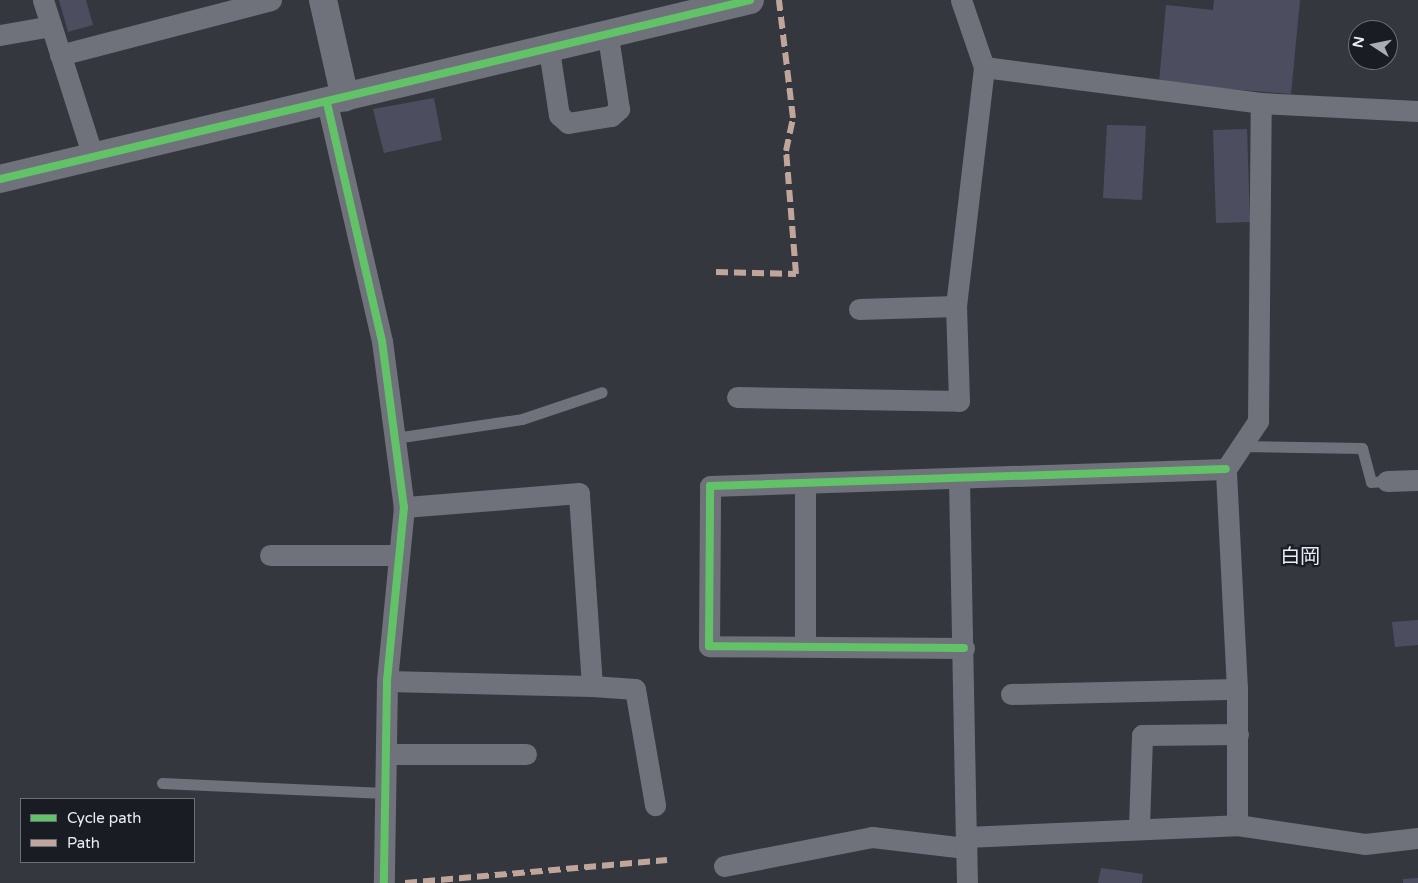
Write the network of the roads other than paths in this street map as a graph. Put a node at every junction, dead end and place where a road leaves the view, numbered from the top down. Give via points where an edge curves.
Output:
1 (43, 0) edge
2 (271, 0) edge
3 (323, 0) edge
4 (750, 0) edge
5 (961, 0) edge
6 (51, 26) junction
7 (0, 35) edge
8 (608, 36) junction
9 (549, 50) junction
10 (60, 55) junction
11 (984, 67) junction
12 (336, 101) junction
13 (1261, 103) junction
14 (1418, 111) edge
15 (93, 157) junction
16 (0, 179) edge
17 (956, 306) junction
18 (859, 310) dead end
19 (602, 392) dead end
20 (737, 397) dead end
21 (395, 438) junction
22 (1242, 446) junction
23 (1226, 470) junction
24 (959, 480) junction
25 (1418, 480) edge
26 (1387, 481) joint
27 (804, 484) junction
28 (404, 506) junction
29 (270, 555) dead end
30 (400, 555) junction
31 (805, 646) junction
32 (964, 648) junction
33 (387, 681) junction
34 (592, 686) junction
35 (1237, 689) junction
36 (1011, 694) dead end
37 (1238, 734) junction
38 (386, 754) junction
39 (526, 754) dead end
40 (162, 783) dead end
41 (385, 793) junction
42 (655, 805) dead end
43 (1237, 825) junction
44 (1139, 827) junction
45 (1418, 838) edge
46 (966, 842) junction
47 (724, 866) dead end
48 (384, 883) edge
49 (967, 883) edge

1 - 6 street
2 - 10 street
3 - 12 street
4 - 8 street
5 - 11 street
6 - 7 street
6 - 10 street
8 - 9 street
8 - 9 street via 619,109 611,116 568,123 559,115
9 - 12 street
10 - 15 street
11 - 13 street
11 - 17 street
12 - 15 street
12 - 21 street via 382,341
13 - 14 street
13 - 22 street via 1258,421
15 - 16 street
17 - 18 street
17 - 20 street via 959,401
19 - 21 lane via 522,419
21 - 28 street
22 - 23 street
22 - 26 lane via 1362,448 1371,482
23 - 24 street
23 - 35 street
24 - 27 street
24 - 32 street
25 - 26 street
27 - 31 street
27 - 31 street via 710,486 709,646
28 - 30 street
28 - 34 street via 579,493
29 - 30 street
30 - 33 street
31 - 32 street
32 - 46 street
33 - 34 street
33 - 38 street
34 - 42 street via 635,688
35 - 36 street
35 - 37 street
37 - 43 street
37 - 44 street via 1142,735
38 - 39 street
38 - 41 street
40 - 41 lane
41 - 48 street
43 - 44 street
43 - 45 street via 1365,844
44 - 46 street
46 - 47 street via 872,837
46 - 49 street

